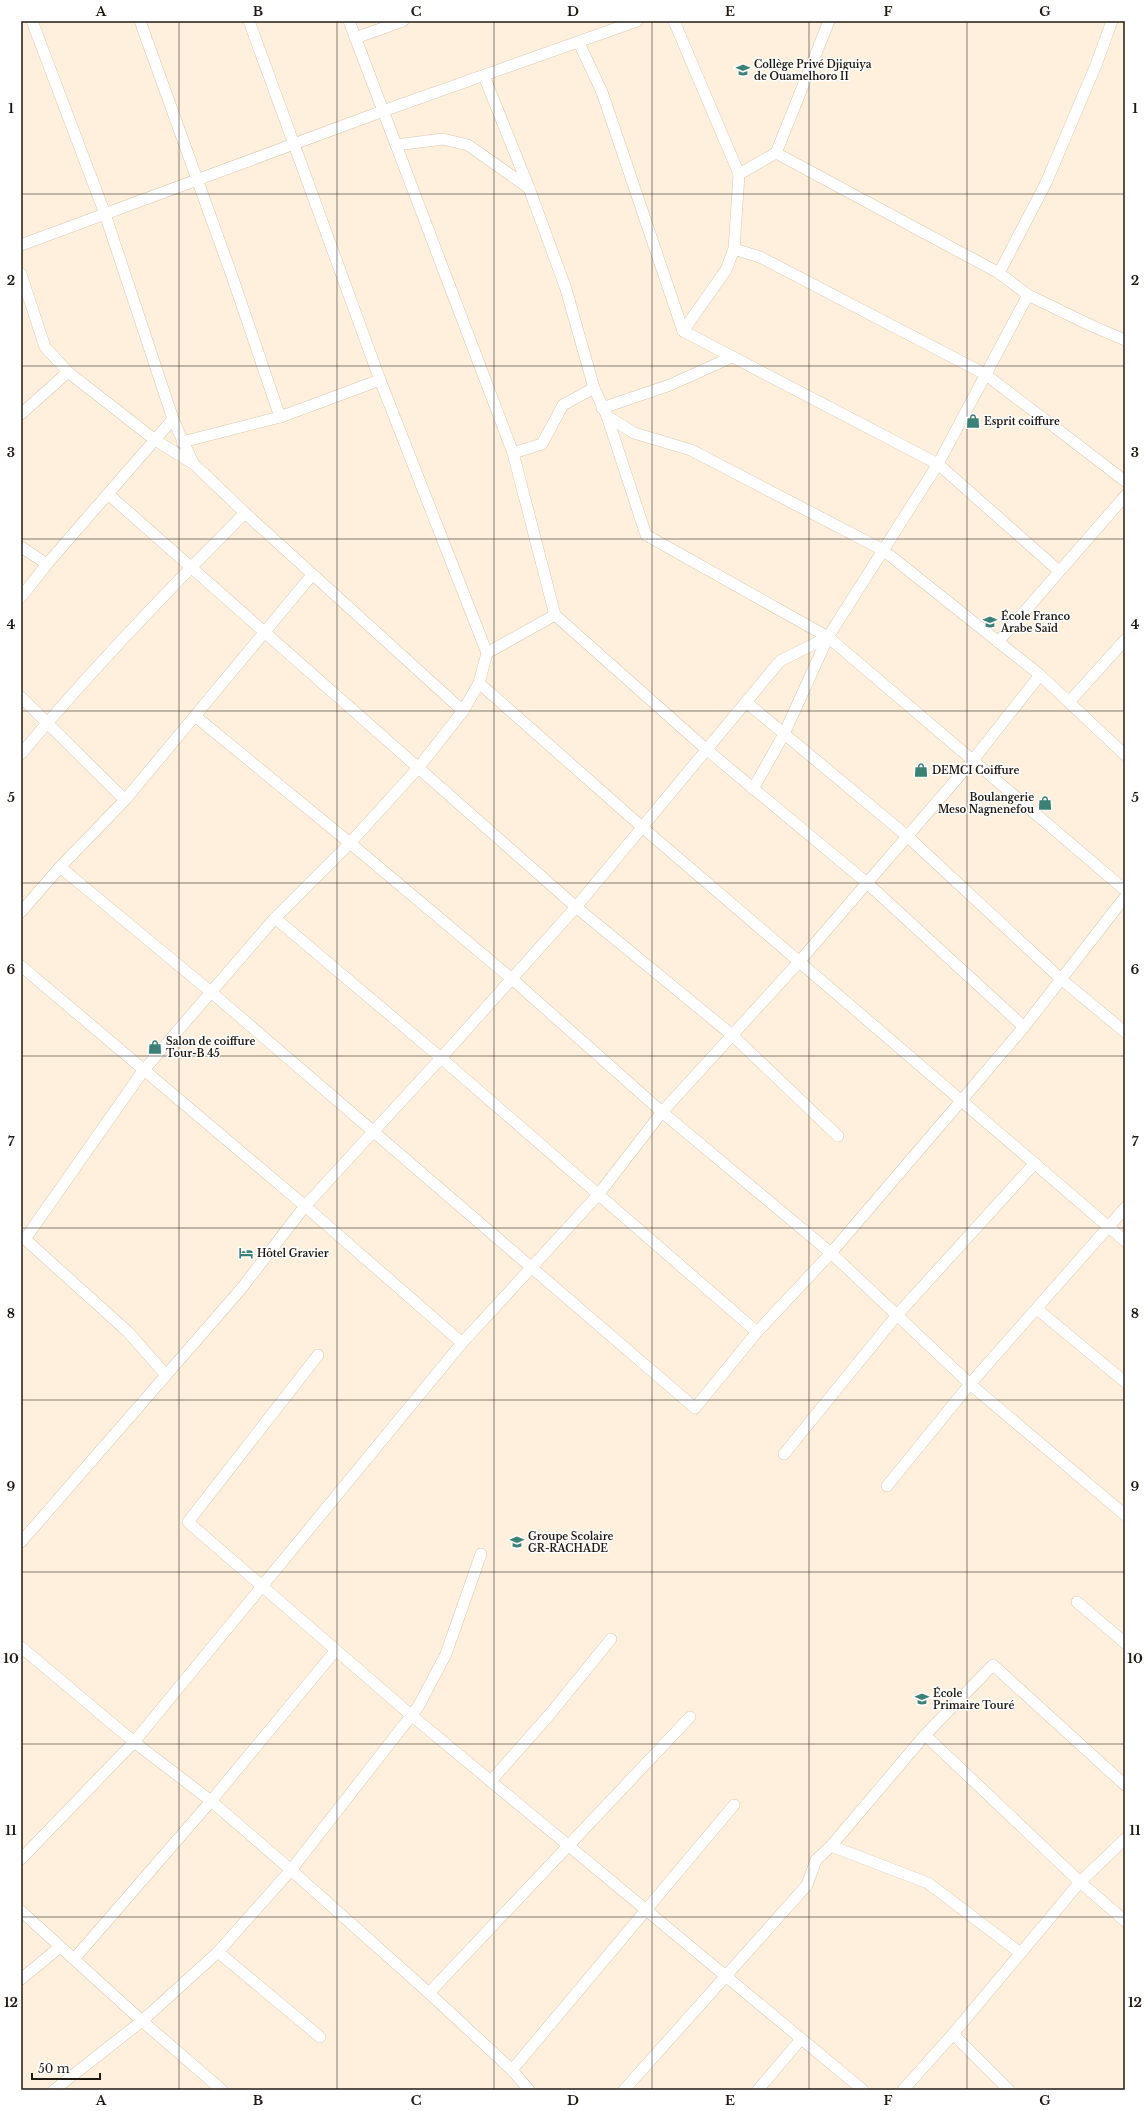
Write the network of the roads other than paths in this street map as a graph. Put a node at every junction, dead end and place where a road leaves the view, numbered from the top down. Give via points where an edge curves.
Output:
1 (32, 21) edge
2 (140, 21) edge
3 (249, 21) edge
4 (349, 21) edge
5 (403, 21) edge
6 (637, 21) edge
7 (674, 21) edge
8 (829, 21) edge
9 (1112, 21) edge
10 (355, 38) junction
11 (579, 43) junction
12 (484, 76) junction
13 (383, 111) junction
14 (296, 144) junction
15 (396, 145) junction
16 (776, 153) junction
17 (739, 174) junction
18 (197, 180) junction
19 (529, 188) junction
20 (104, 214) junction
21 (21, 245) edge
22 (734, 249) junction
23 (999, 273) junction
24 (21, 274) edge
25 (1028, 295) junction
26 (683, 331) junction
27 (1125, 340) edge
28 (732, 357) junction
29 (68, 372) junction
30 (985, 374) junction
31 (380, 380) junction
32 (594, 388) junction
33 (604, 412) junction
34 (21, 414) edge
35 (280, 417) junction
36 (173, 419) junction
37 (155, 440) junction
38 (182, 442) junction
39 (513, 453) junction
40 (194, 464) junction
41 (938, 464) junction
42 (1125, 481) edge
43 (108, 494) junction
44 (1125, 496) edge
45 (244, 514) junction
46 (21, 547) edge
47 (883, 550) junction
48 (46, 564) junction
49 (191, 567) junction
50 (1059, 572) junction
51 (312, 575) junction
52 (21, 597) edge
53 (555, 615) junction
54 (265, 632) junction
55 (828, 637) junction
56 (1125, 640) edge
57 (998, 642) junction
58 (486, 653) junction
59 (1040, 675) junction
60 (479, 683) junction
61 (21, 697) edge
62 (746, 702) junction
63 (1069, 702) junction
64 (463, 711) junction
65 (195, 716) junction
66 (46, 723) junction
67 (784, 734) junction
68 (707, 750) junction
69 (21, 754) edge
70 (1125, 755) edge
71 (973, 760) junction
72 (419, 767) junction
73 (753, 789) junction
74 (125, 800) junction
75 (642, 827) junction
76 (908, 836) junction
77 (350, 843) junction
78 (60, 867) junction
79 (866, 883) junction
80 (1125, 890) edge
81 (1125, 898) edge
82 (576, 907) junction
83 (21, 912) edge
84 (275, 918) junction
85 (799, 962) junction
86 (21, 966) edge
87 (512, 979) junction
88 (1061, 979) junction
89 (211, 992) junction
90 (1024, 1027) junction
91 (1125, 1032) edge
92 (732, 1035) junction
93 (441, 1058) junction
94 (143, 1071) junction
95 (961, 1101) junction
96 (662, 1112) junction
97 (373, 1131) junction
98 (838, 1136) dead end
99 (1034, 1163) junction
100 (598, 1195) junction
101 (305, 1206) junction
102 (1125, 1208) edge
103 (1109, 1227) junction
104 (1125, 1241) edge
105 (831, 1253) junction
106 (532, 1267) junction
107 (1037, 1309) junction
108 (897, 1315) junction
109 (757, 1332) junction
110 (462, 1343) junction
111 (318, 1355) dead end
112 (166, 1375) junction
113 (1125, 1382) edge
114 (970, 1384) junction
115 (784, 1454) dead end
116 (887, 1486) dead end
117 (1125, 1514) edge
118 (21, 1542) edge
119 (481, 1554) dead end
120 (262, 1586) junction
121 (1077, 1602) dead end
122 (611, 1639) dead end
123 (1125, 1643) edge
124 (21, 1647) edge
125 (336, 1650) junction
126 (411, 1715) junction
127 (690, 1717) dead end
128 (925, 1735) junction
129 (134, 1742) junction
130 (491, 1781) junction
131 (1125, 1785) edge
132 (211, 1801) junction
133 (734, 1805) dead end
134 (1125, 1839) edge
135 (568, 1845) junction
136 (831, 1846) junction
137 (21, 1859) edge
138 (291, 1870) junction
139 (1080, 1882) junction
140 (647, 1910) junction
141 (21, 1911) edge
142 (1125, 1921) edge
143 (60, 1946) junction
144 (218, 1952) junction
145 (1019, 1952) junction
146 (74, 1959) junction
147 (724, 1977) junction
148 (21, 1979) edge
149 (429, 1993) junction
150 (142, 2021) junction
151 (953, 2034) junction
152 (320, 2037) dead end
153 (801, 2039) junction
154 (512, 2070) junction
155 (215, 2088) edge
156 (54, 2090) edge
157 (529, 2090) edge
158 (624, 2090) edge
159 (758, 2090) edge
160 (863, 2090) edge
161 (903, 2090) edge
162 (1009, 2090) edge

1 - 20 street
2 - 18 street
3 - 14 street
4 - 10 street
5 - 10 street
6 - 11 street
7 - 17 street
8 - 16 street
9 - 23 street via 1046,183
10 - 13 street
11 - 12 street
11 - 26 street via 602,92
12 - 13 street
12 - 19 street
13 - 14 street
13 - 15 street
14 - 18 street
14 - 31 street
15 - 19 street via 443,139 468,145
15 - 39 street
16 - 17 street
16 - 23 street
17 - 22 street
18 - 20 street
18 - 35 street
19 - 32 street via 566,289
20 - 21 street
20 - 36 street
22 - 26 street via 726,270
22 - 30 street via 760,257
23 - 25 street
24 - 29 street via 45,347
25 - 27 street
25 - 30 street
26 - 28 street
28 - 33 street
28 - 41 street
29 - 34 street
29 - 37 street
30 - 41 street
30 - 42 street
31 - 35 street
31 - 58 street
32 - 33 street
32 - 39 street via 562,406 542,444
33 - 47 street via 634,433 690,450
33 - 55 street via 646,535
35 - 38 street
36 - 37 street
36 - 38 street
37 - 40 street
37 - 43 street
38 - 40 street
39 - 53 street
40 - 45 street
41 - 47 street
41 - 50 street
43 - 48 street
43 - 49 street
44 - 50 street
45 - 49 street
45 - 51 street
46 - 48 street
47 - 55 street
47 - 57 street
48 - 52 street
49 - 54 street
49 - 66 street
50 - 57 street
51 - 54 street
51 - 64 street
53 - 58 street
53 - 68 street
54 - 65 street
54 - 72 street
55 - 62 street via 780,661
55 - 67 street
55 - 71 street
56 - 63 street
57 - 59 street
58 - 60 street
59 - 63 street
59 - 71 street
60 - 64 street
60 - 75 street
61 - 66 street
62 - 67 street
62 - 68 street
63 - 70 street
64 - 72 street
65 - 74 street
65 - 77 street
66 - 69 street
66 - 74 street
67 - 73 street
67 - 76 street
68 - 73 street
68 - 75 street
71 - 76 street
71 - 80 street
72 - 77 street
72 - 82 street via 477,822
73 - 79 street
74 - 78 street
75 - 82 street
75 - 85 street
76 - 79 street
76 - 88 street
77 - 84 street
77 - 87 street
78 - 83 street
78 - 89 street
79 - 85 street
79 - 90 street
81 - 88 street
82 - 87 street
82 - 92 street
84 - 89 street
84 - 93 street
85 - 92 street
85 - 95 street
86 - 94 street
87 - 93 street
87 - 96 street
88 - 90 street
88 - 91 street
89 - 94 street
89 - 97 street
90 - 95 street
92 - 96 street
92 - 98 street
93 - 97 street
93 - 100 street
94 - 101 street
94 - 112 street via 25,1239 128,1332
95 - 99 street
95 - 105 street
96 - 100 street
96 - 105 street
97 - 101 street
97 - 106 street
99 - 103 street
99 - 108 street
100 - 106 street
100 - 109 street
101 - 110 street
101 - 112 street via 241,1289
102 - 103 street
103 - 104 street
103 - 107 street
105 - 108 street
105 - 109 street
106 - 109 street via 695,1408
106 - 110 street
107 - 113 street
107 - 114 street
108 - 114 street
108 - 115 street
110 - 120 street
111 - 120 street via 188,1522
112 - 118 street
114 - 116 street
114 - 117 street
119 - 126 street via 446,1654 418,1707
120 - 125 street
120 - 129 street
121 - 123 street
122 - 130 street
124 - 129 street
125 - 126 street
125 - 132 street
126 - 130 street
126 - 138 street
127 - 135 street
128 - 131 street via 993,1665
128 - 136 street
128 - 139 street
129 - 132 street
129 - 137 street
130 - 135 street
132 - 138 street
132 - 146 street
133 - 140 street
134 - 139 street
135 - 140 street
135 - 149 street
136 - 145 street via 928,1882
136 - 147 street via 816,1860 808,1885
138 - 144 street
138 - 149 street
139 - 142 street
139 - 145 street
140 - 147 street
140 - 154 street
141 - 143 street
143 - 146 street
143 - 148 street
144 - 150 street
144 - 152 street
145 - 151 street
146 - 150 street
147 - 153 street
147 - 158 street
149 - 154 street
150 - 155 street
150 - 156 street
151 - 161 street
151 - 162 street
153 - 159 street
153 - 160 street
154 - 157 street

